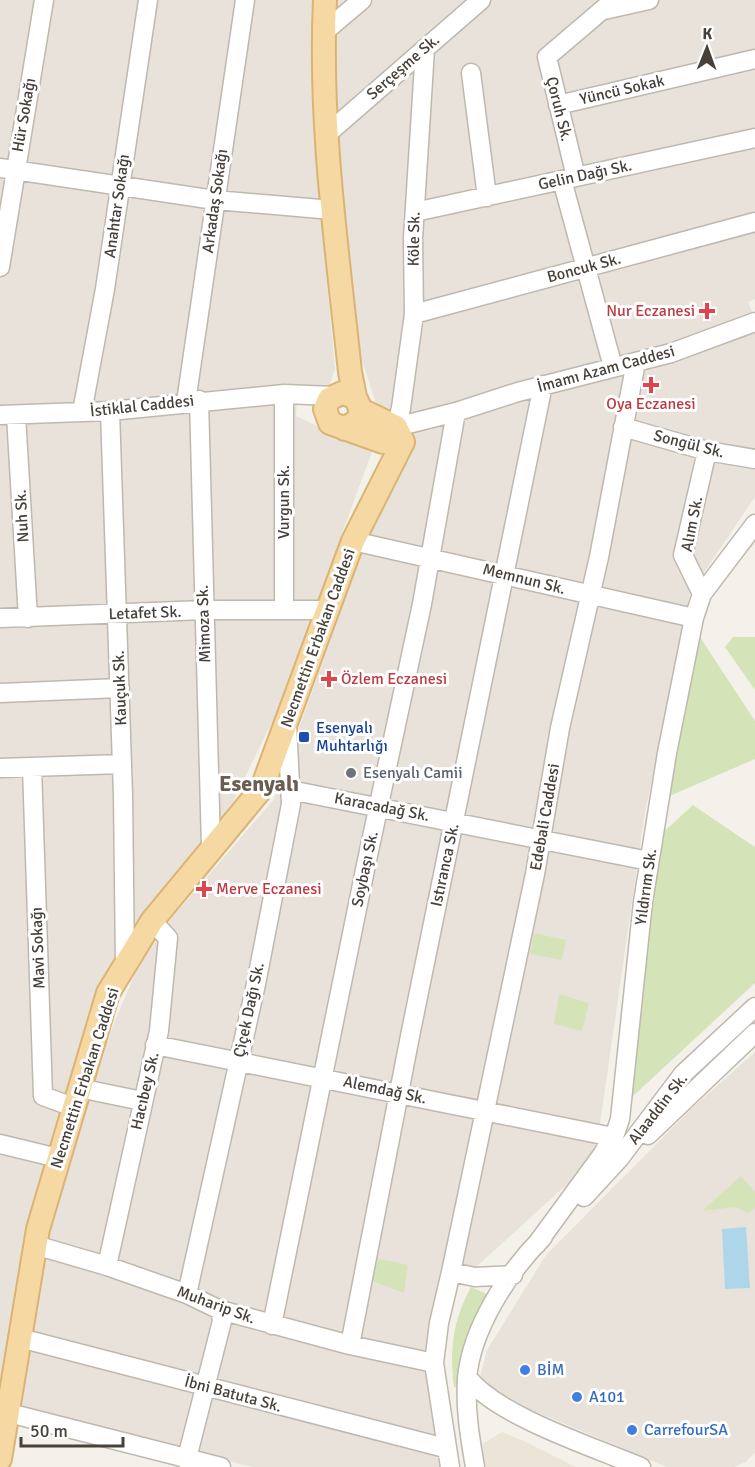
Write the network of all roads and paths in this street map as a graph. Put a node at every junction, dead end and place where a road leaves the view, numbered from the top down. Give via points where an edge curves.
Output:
1 (44, 0) edge
2 (148, 0) edge
3 (245, 0) edge
4 (325, 0) edge
5 (362, 0) edge
6 (481, 0) edge
7 (649, 0) edge
8 (609, 5) edge
9 (323, 33) junction
10 (425, 49) junction
11 (755, 59) edge
12 (471, 73) dead end
13 (558, 105) junction
14 (326, 135) junction
15 (755, 138) edge
16 (7, 169) edge
17 (569, 178) junction
18 (120, 186) junction
19 (487, 197) junction
20 (215, 200) junction
21 (332, 210) junction
22 (414, 213) junction
23 (755, 222) edge
24 (0, 267) edge
25 (586, 268) junction
26 (414, 314) junction
27 (755, 322) edge
28 (636, 362) junction
29 (613, 367) junction
30 (543, 385) junction
31 (284, 394) junction
32 (346, 399) junction
33 (192, 401) junction
34 (110, 411) junction
35 (82, 412) junction
36 (456, 412) junction
37 (8, 415) edge
38 (336, 424) junction
39 (623, 427) junction
40 (394, 437) junction
41 (707, 451) junction
42 (755, 459) edge
43 (755, 524) edge
44 (353, 540) junction
45 (430, 557) junction
46 (505, 573) junction
47 (702, 594) junction
48 (590, 596) junction
49 (204, 610) junction
50 (284, 610) junction
51 (327, 610) junction
52 (117, 614) junction
53 (0, 618) edge
54 (28, 618) junction
55 (694, 618) junction
56 (120, 688) junction
57 (0, 693) edge
58 (287, 723) junction
59 (122, 764) junction
60 (32, 767) junction
61 (0, 768) edge
62 (290, 790) junction
63 (378, 807) junction
64 (454, 821) junction
65 (541, 839) junction
66 (211, 847) junction
67 (649, 861) junction
68 (152, 921) junction
69 (125, 965) junction
70 (755, 1007) edge
71 (755, 1033) edge
72 (156, 1045) junction
73 (238, 1061) junction
74 (323, 1077) junction
75 (399, 1093) junction
76 (76, 1097) junction
77 (142, 1101) junction
78 (483, 1110) junction
79 (614, 1137) junction
80 (0, 1144) edge
81 (58, 1158) junction
82 (619, 1159) junction
83 (583, 1189) junction
84 (35, 1245) junction
85 (107, 1266) junction
86 (451, 1272) junction
87 (513, 1275) junction
88 (187, 1294) junction
89 (220, 1310) junction
90 (272, 1325) junction
91 (20, 1338) junction
92 (350, 1345) junction
93 (434, 1363) junction
94 (467, 1377) junction
95 (206, 1386) junction
96 (508, 1411) junction
97 (9, 1413) junction
98 (468, 1424) junction
99 (445, 1448) junction
100 (0, 1459) edge
101 (188, 1462) edge
102 (222, 1467) edge
103 (450, 1467) edge
104 (475, 1467) edge
105 (640, 1467) edge

1 - 16 street, Hür Sokağı
2 - 18 street, Anahtar Sokağı
3 - 20 street, Arkadaş Sokağı
4 - 9 main road
5 - 9 street
6 - 10 street, Serçeşme Sk.
7 - 8 street
8 - 13 street, Çoruh Sk. via 547,57
9 - 14 main road
10 - 14 street, Serçeşme Sk.
10 - 22 street, Köle Sk.
11 - 13 street, Yüncü Sokak
12 - 19 street
13 - 17 street, Çoruh Sk.
14 - 21 main road
15 - 17 street, Gelin Dağı Sk.
16 - 18 street
16 - 24 street, Hür Sokağı
17 - 19 street, Gelin Dağı Sk.
17 - 25 street, Çoruh Sk.
18 - 20 street
18 - 35 street, Anahtar Sokağı
19 - 22 street, Gelin Dağı Sk.
20 - 21 street
20 - 33 street, Arkadaş Sokağı
21 - 32 main road via 346,336
22 - 26 street, Köle Sk.
23 - 25 street, Boncuk Sk.
25 - 26 street, Boncuk Sk.
25 - 29 street, Çoruh Sk.
26 - 40 street, Köle Sk.
27 - 28 street, İmamı Azam Caddesi
28 - 29 street, İmamı Azam Caddesi
28 - 39 street, Edebali Caddesi
29 - 30 street, İmamı Azam Caddesi
30 - 36 street, İmamı Azam Caddesi
30 - 46 street, Istıranca Sk.
31 - 32 street, İstiklal Caddesi
31 - 33 street, İstiklal Caddesi
31 - 38 street
31 - 50 street, Vurgun Sk.
32 - 38 main road via 325,409
32 - 38 main road via 358,420
32 - 40 main road
33 - 34 street, İstiklal Caddesi
33 - 49 street, Mimoza Sk.
34 - 35 street, İstiklal Caddesi
34 - 52 street, Kauçuk Sk.
35 - 37 street, İstiklal Caddesi
36 - 40 street, İmamı Azam Caddesi
36 - 45 street, Soybaşı Sk.
37 - 54 street, Nuh Sk.
38 - 40 main road
39 - 41 street, Songül Sk.
39 - 48 street, Edebali Caddesi
40 - 44 main road, Necmettin Erbakan Caddesi
41 - 42 street, Songül Sk.
41 - 47 street, Alım Sk. via 683,555
43 - 47 street, Yıldırım Sk.
44 - 45 street, Memnun Sk.
44 - 51 main road, Necmettin Erbakan Caddesi
45 - 46 street, Memnun Sk.
45 - 63 street, Soybaşı Sk.
46 - 48 street, Memnun Sk.
46 - 64 street, Istıranca Sk.
47 - 55 street, Yıldırım Sk.
48 - 55 street, Memnun Sk.
48 - 65 street, Edebali Caddesi via 560,728
49 - 50 street, Letafet Sk.
49 - 52 street, Letafet Sk.
49 - 66 street, Mimoza Sk.
50 - 51 street, Letafet Sk.
51 - 58 main road, Necmettin Erbakan Caddesi
52 - 54 street, Letafet Sk.
52 - 56 street, Kauçuk Sk.
53 - 54 street, Letafet Sk.
55 - 67 street, Yıldırım Sk.
56 - 57 street
56 - 59 street, Kauçuk Sk.
58 - 62 street, Çiçek Dağı Sk.
58 - 66 main road, Necmettin Erbakan Caddesi via 262,788
59 - 60 street
59 - 69 street, Kauçuk Sk.
60 - 61 street
60 - 76 street, Mavi Sokağı via 43,1096
62 - 63 street, Karacadağ Sk.
62 - 73 street, Çiçek Dağı Sk. via 291,804
63 - 64 street, Karacadağ Sk.
63 - 74 street, Soybaşı Sk.
64 - 65 street, Karacadağ Sk.
64 - 75 street, Istıranca Sk.
65 - 67 street, Karacadağ Sk.
65 - 78 street, Edebali Caddesi
66 - 68 main road, Necmettin Erbakan Caddesi
67 - 79 street, Yıldırım Sk. via 620,1119
68 - 69 main road, Necmettin Erbakan Caddesi
68 - 72 street, Hacıbey Sk. via 168,938
69 - 76 main road, Necmettin Erbakan Caddesi via 108,993
70 - 82 street, Alaaddin Sk. via 683,1074
71 - 82 street, Alaaddin Sk.
72 - 73 street, Alemdağ Sk.
72 - 77 street, Hacıbey Sk.
73 - 74 street, Alemdağ Sk.
73 - 88 street, Çiçek Dağı Sk.
74 - 75 street, Alemdağ Sk.
74 - 90 street, Soybaşı Sk.
75 - 78 street, Alemdağ Sk.
75 - 92 street, Istıranca Sk.
76 - 77 street
76 - 81 main road, Necmettin Erbakan Caddesi
77 - 85 street, Hacıbey Sk.
78 - 79 street, Alemdağ Sk.
78 - 86 street, Edebali Caddesi
79 - 83 street, Yıldırım Sk.
80 - 81 street
81 - 84 main road, Necmettin Erbakan Caddesi
82 - 83 street, Yıldırım Sk.
83 - 87 street, Yıldırım Sk.
84 - 85 street, Muharip Sk.
84 - 91 main road, Necmettin Erbakan Caddesi
85 - 88 street, Muharip Sk.
86 - 87 street via 475,1277
86 - 93 street, Edebali Caddesi
87 - 94 street via 481,1330
88 - 89 street, Muharip Sk.
89 - 90 street, Muharip Sk.
89 - 95 street via 222,1321
90 - 92 street, Muharip Sk.
91 - 95 street, İbni Batuta Sk.
91 - 97 main road, Necmettin Erbakan Caddesi
92 - 93 street, Muharip Sk.
93 - 99 street, Edebali Caddesi
94 - 96 street
94 - 98 street
95 - 99 street, İbni Batuta Sk.
95 - 101 street
96 - 98 street via 487,1411
96 - 105 street
97 - 100 main road, Necmettin Erbakan Caddesi
97 - 101 street
98 - 104 street
99 - 103 street, Edebali Caddesi
101 - 102 street

